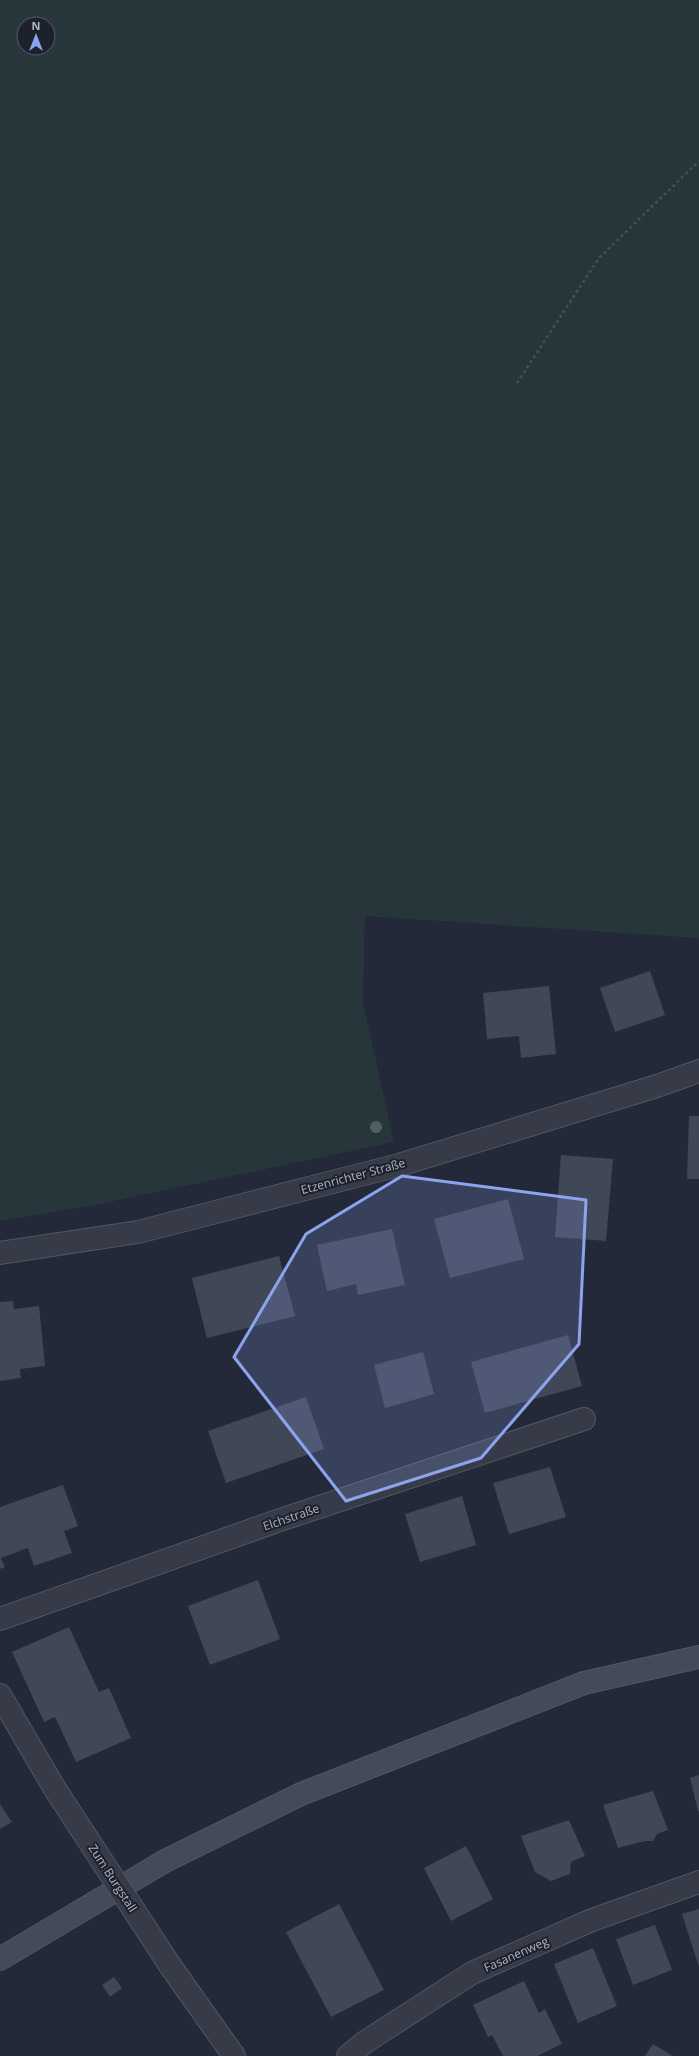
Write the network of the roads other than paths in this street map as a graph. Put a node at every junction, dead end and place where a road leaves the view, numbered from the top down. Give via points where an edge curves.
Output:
1 (699, 1070) edge
2 (0, 1253) edge
3 (584, 1419) dead end
4 (0, 1619) edge
5 (699, 1657) edge
6 (0, 1695) edge
7 (699, 1882) edge
8 (0, 1959) edge
9 (234, 2056) edge
10 (348, 2056) edge

1 - 2 street, Etzenrichter Straße via 657,1086 399,1165 138,1232
3 - 4 street, Elchstraße via 280,1520
5 - 8 main road via 584,1684 301,1794 165,1860
6 - 9 street, Zum Burgstall, bridge via 55,1789
7 - 10 street, Fasanenweg via 592,1920 472,1973 365,2042

